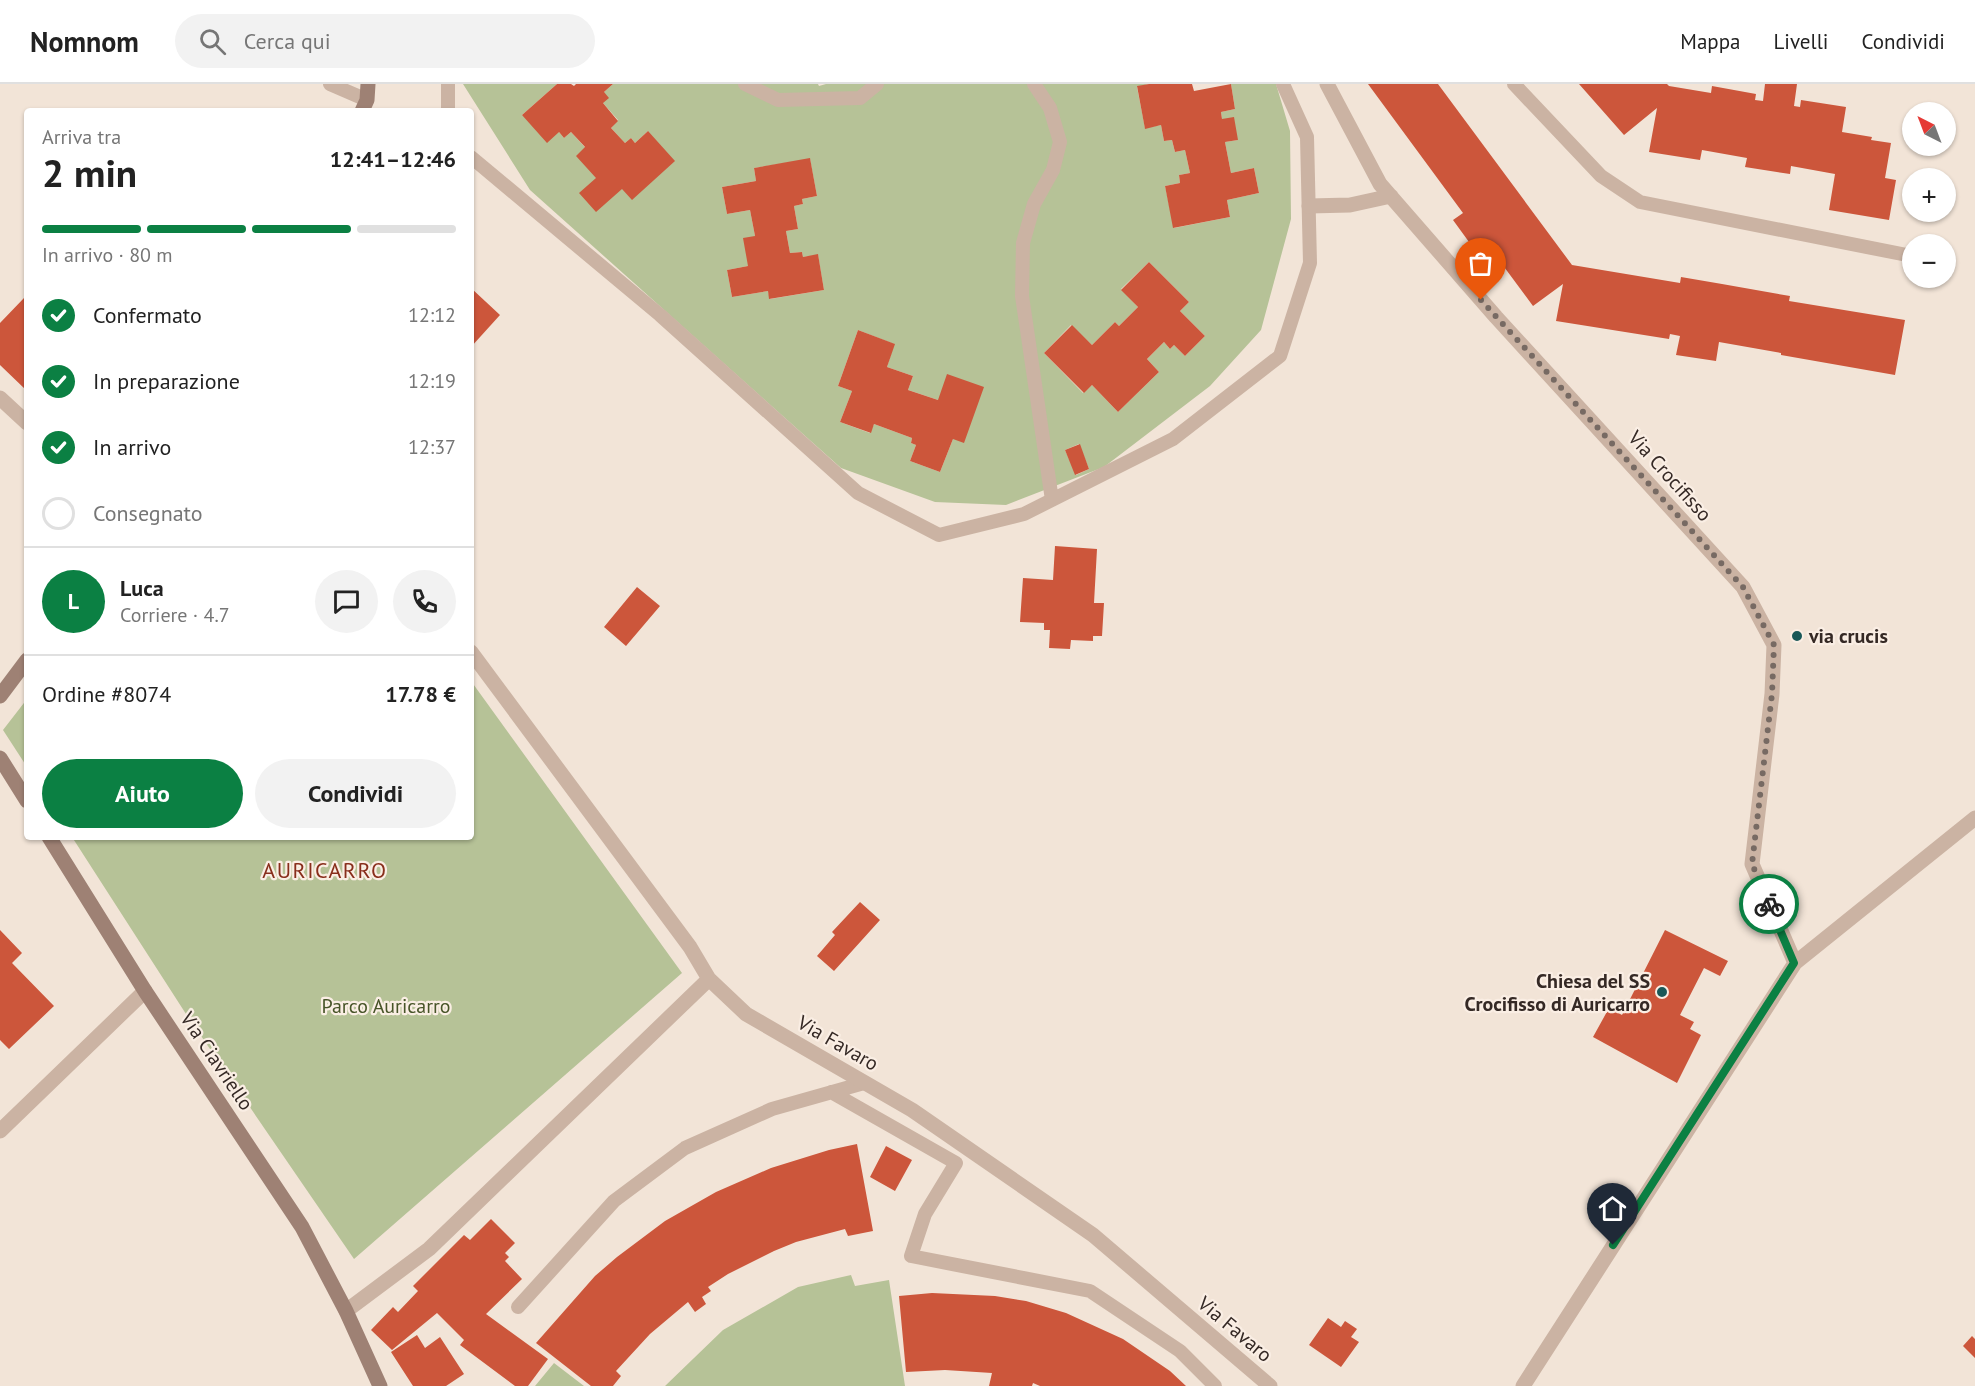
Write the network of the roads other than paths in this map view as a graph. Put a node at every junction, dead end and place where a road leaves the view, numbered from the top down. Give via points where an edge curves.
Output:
1 (330, 84) edge
2 (368, 84) edge
3 (448, 84) edge
4 (745, 84) edge
5 (877, 84) edge
6 (1034, 84) edge
7 (1283, 84) edge
8 (1327, 84) edge
9 (1514, 84) edge
10 (365, 106) edge
11 (448, 108) edge
12 (474, 160) edge
13 (1391, 196) junction
14 (1309, 206) junction
15 (1902, 254) edge
16 (0, 398) edge
17 (24, 420) edge
18 (1052, 500) junction
19 (474, 656) edge
20 (24, 664) edge
21 (0, 696) edge
22 (0, 758) edge
23 (24, 796) edge
24 (1975, 818) edge
25 (51, 840) edge
26 (1794, 963) junction
27 (709, 979) junction
28 (145, 991) junction
29 (864, 1083) junction
30 (831, 1092) junction
31 (2, 1124) edge
32 (518, 1307) dead end
33 (346, 1311) junction
34 (380, 1386) edge
35 (1215, 1386) edge
36 (1270, 1386) edge
37 (1523, 1386) edge

1 - 10 lane
2 - 10 street
3 - 11 lane
4 - 5 lane via 778,100 860,98
6 - 18 lane via 1050,108 1060,142 1053,170 1034,204 1023,243 1022,296
7 - 14 lane via 1307,137
8 - 13 street, Via Crocifisso via 1380,184
9 - 15 lane via 1601,176 1640,202
12 - 18 lane via 660,315 858,493 939,535 1024,514
13 - 14 street via 1350,205
13 - 26 street, Via Crocifisso via 1743,587 1774,645 1752,864
14 - 18 lane via 1310,262 1280,356 1173,440
16 - 17 street
19 - 27 street, Via Favaro via 690,947
20 - 21 street
22 - 23 street
24 - 26 street
25 - 28 street, Via Ciavriello
26 - 37 street
27 - 29 street, Via Favaro via 746,1014
27 - 33 street via 429,1249
28 - 31 street
28 - 33 street, Via Ciavriello via 302,1227
29 - 30 lane
29 - 36 street, Via Favaro via 912,1110 1092,1235
30 - 32 lane via 772,1109 685,1148 614,1201
30 - 35 lane via 956,1163 925,1214 911,1256 1090,1291 1180,1352
33 - 34 street, Via Ciavriello

